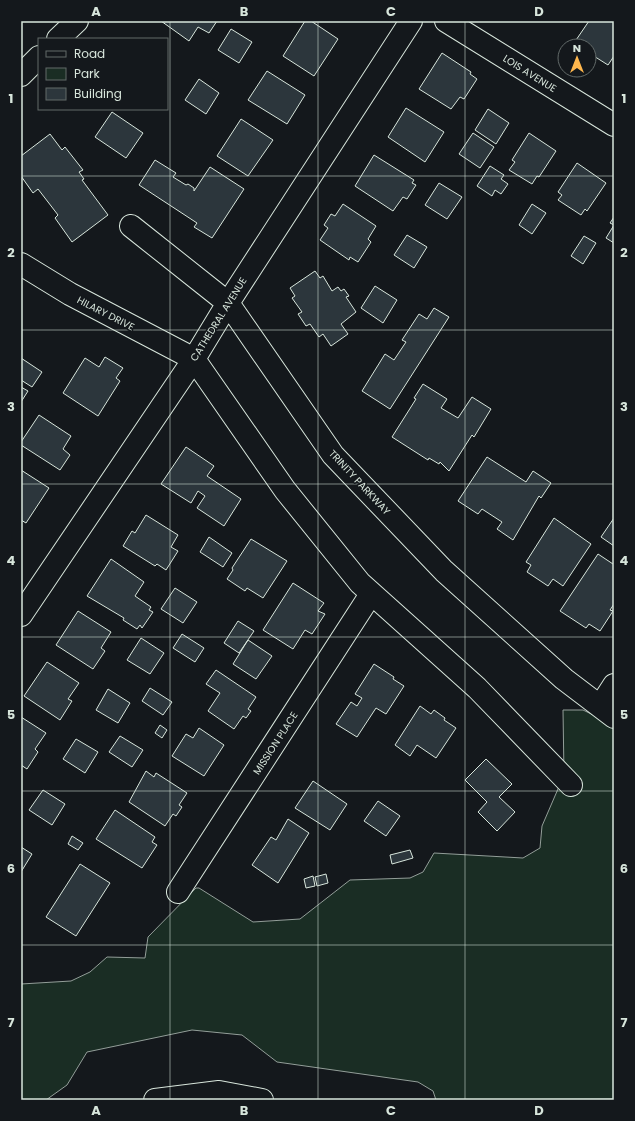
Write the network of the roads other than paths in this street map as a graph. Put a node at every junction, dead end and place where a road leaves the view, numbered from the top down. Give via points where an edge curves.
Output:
1 (77, 21) edge
2 (411, 21) edge
3 (446, 21) edge
4 (59, 38) edge
5 (38, 58) edge
6 (21, 75) edge
7 (614, 125) edge
8 (131, 226) dead end
9 (21, 264) edge
10 (228, 303) junction
11 (194, 359) junction
12 (372, 594) junction
13 (21, 615) edge
14 (614, 685) edge
15 (607, 711) edge
16 (571, 785) dead end
17 (178, 892) dead end
18 (155, 1100) edge
19 (262, 1100) edge

1 - 4 street
2 - 10 street, CATHEDRAL AVENUE
3 - 7 street, LOIS AVENUE
5 - 6 street
8 - 10 street, TRINITY PARKWAY
9 - 11 street, HILARY DRIVE via 70,294
10 - 11 street, CATHEDRAL AVENUE
10 - 15 street, TRINITY PARKWAY via 334,455 444,571 564,679
11 - 12 street via 285,490
11 - 13 street, CATHEDRAL AVENUE
12 - 16 street via 477,688
12 - 17 street, MISSION PLACE
14 - 15 street
18 - 19 street via 219,1092

